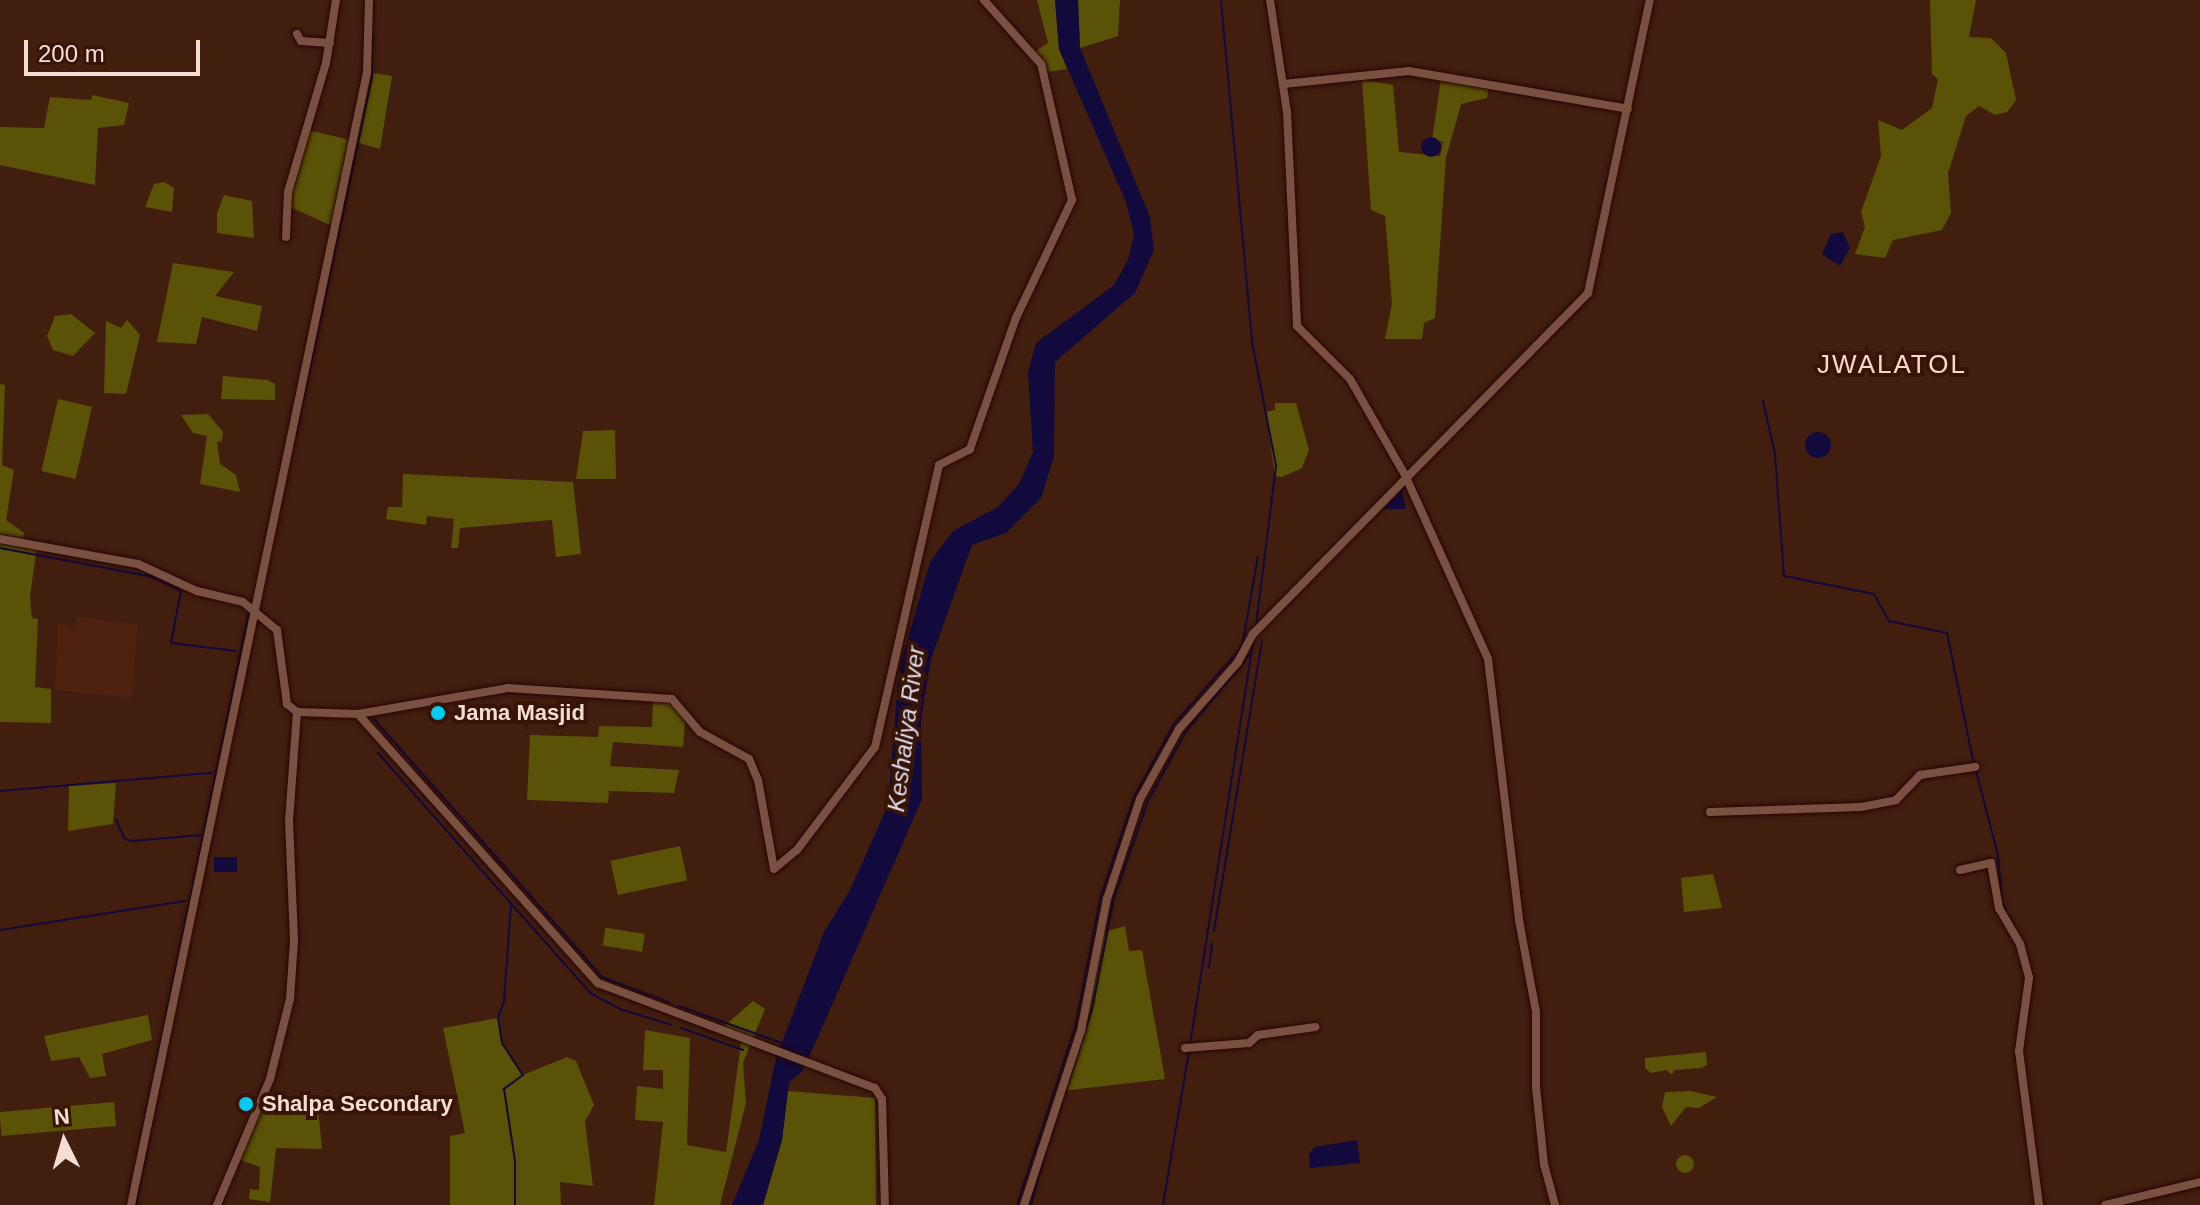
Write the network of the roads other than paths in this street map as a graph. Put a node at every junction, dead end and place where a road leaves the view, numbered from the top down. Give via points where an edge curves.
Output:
1 (336, 0) edge
2 (369, 0) edge
3 (984, 0) edge
4 (1270, 0) edge
5 (1650, 0) edge
6 (297, 34) dead end
7 (330, 43) junction
8 (1283, 84) junction
9 (1628, 109) junction
10 (286, 237) dead end
11 (1405, 475) junction
12 (0, 539) edge
13 (253, 608) junction
14 (297, 712) junction
15 (358, 714) junction
16 (1975, 767) dead end
17 (1710, 812) dead end
18 (1960, 870) dead end
19 (1315, 1027) dead end
20 (1189, 1048) dead end
21 (2200, 1182) edge
22 (131, 1205) edge
23 (217, 1205) edge
24 (885, 1205) edge
25 (1024, 1205) edge
26 (1555, 1205) edge
27 (2039, 1205) edge
28 (2105, 1205) edge

1 - 7 street
2 - 13 street via 367,72
3 - 15 street via 1041,64 1072,200 1016,318 970,449 939,465 875,747 787,861 774,869 758,780 749,759 700,732 672,699 496,688
4 - 8 street
5 - 9 street
6 - 7 street via 301,41
7 - 10 street via 288,192
8 - 9 street via 1409,71
8 - 11 street via 1297,326 1350,379
9 - 11 street via 1588,293
11 - 25 street via 1248,640 1238,662 1179,729 1140,799 1107,899 1081,1031
11 - 26 street via 1488,659 1519,920 1536,1012 1544,1164
12 - 13 street via 138,564 183,586
13 - 14 street via 277,630 287,704
13 - 22 street
14 - 15 street
14 - 23 street via 289,821 294,940 290,999 270,1079
15 - 24 street via 598,983 875,1088 882,1099
16 - 17 street via 1920,775 1896,800 1861,807
18 - 27 street via 1991,863 1999,908 2020,944 2029,978 2019,1051
19 - 20 street via 1258,1035 1249,1043
21 - 28 street

